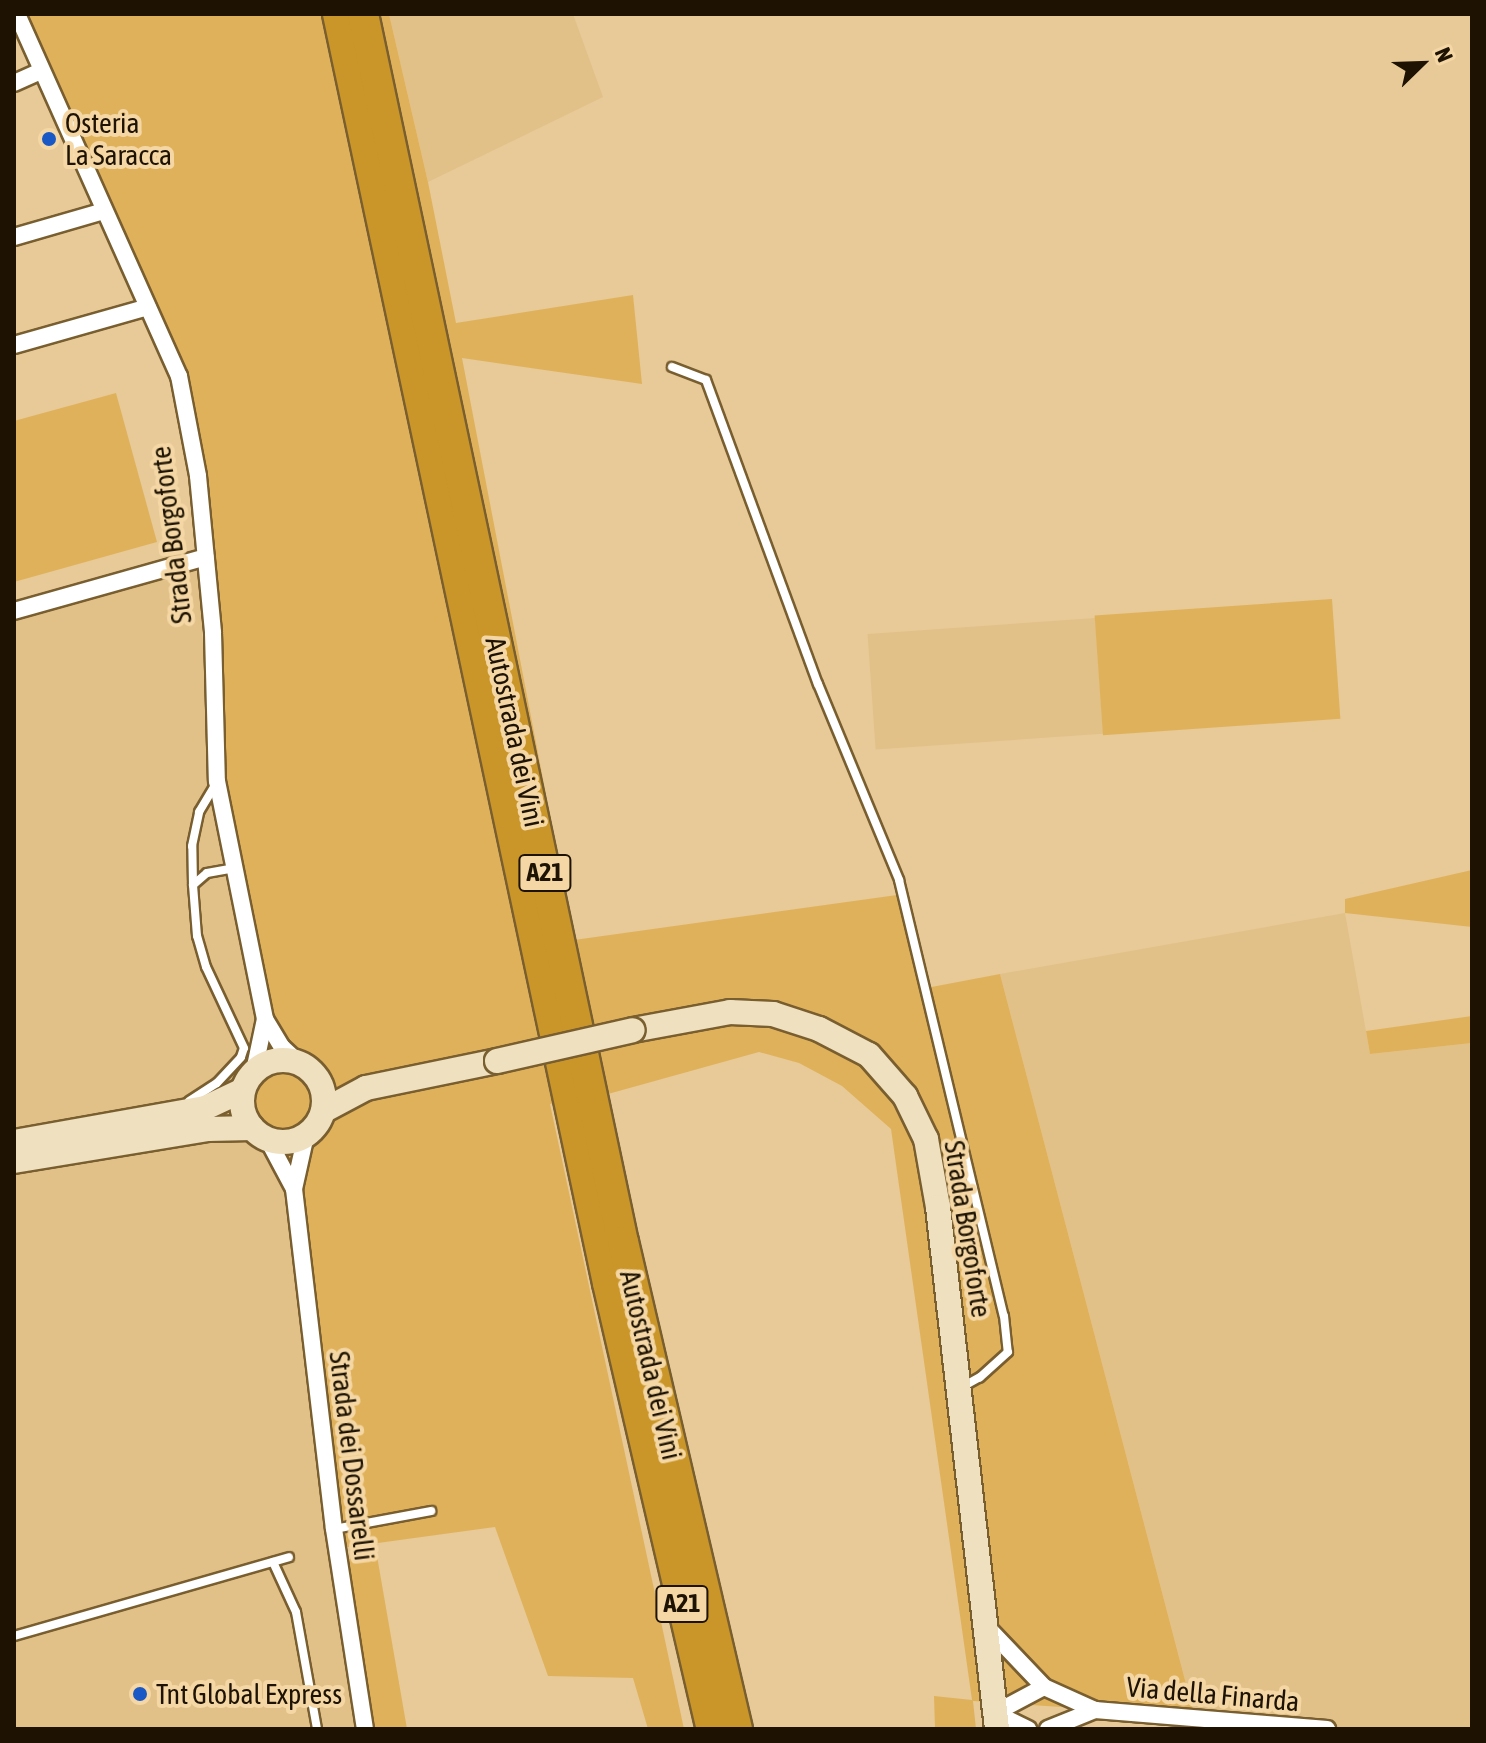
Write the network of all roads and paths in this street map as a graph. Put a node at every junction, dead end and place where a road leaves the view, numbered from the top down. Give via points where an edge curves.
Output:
1 (17, 14) edge
2 (338, 14) edge
3 (363, 14) edge
4 (41, 71) junction
5 (14, 83) edge
6 (104, 211) junction
7 (14, 237) edge
8 (148, 307) junction
9 (14, 345) edge
10 (672, 367) dead end
11 (206, 557) junction
12 (14, 611) edge
13 (217, 781) junction
14 (235, 867) junction
15 (193, 885) junction
16 (265, 1019) junction
17 (298, 1062) junction
18 (318, 1078) junction
19 (248, 1080) junction
20 (366, 1088) junction
21 (323, 1111) junction
22 (163, 1115) junction
23 (260, 1134) junction
24 (306, 1135) junction
25 (14, 1142) edge
26 (14, 1161) edge
27 (294, 1189) junction
28 (960, 1388) junction
29 (652, 1479) junction
30 (431, 1511) dead end
31 (334, 1529) junction
32 (289, 1557) dead end
33 (273, 1562) junction
34 (984, 1623) junction
35 (14, 1636) edge
36 (1044, 1687) junction
37 (1095, 1710) junction
38 (996, 1721) edge
39 (317, 1729) edge
40 (365, 1729) edge
41 (697, 1729) edge
42 (712, 1729) edge
43 (737, 1729) edge
44 (1028, 1729) edge
45 (1048, 1729) edge
46 (1327, 1729) edge

1 - 4 street, Strada Borgoforte
2 - 29 highway, Autostrada dei Vini / A21
3 - 43 highway, Autostrada dei Vini / A21 via 623,1242
4 - 5 street
4 - 6 street, Strada Borgoforte
6 - 7 street
6 - 8 street, Strada Borgoforte
8 - 9 street
8 - 11 street, Strada Borgoforte via 179,376 198,476
10 - 28 lane via 706,380 818,684 899,880 1004,1316 1008,1352
11 - 12 street
11 - 13 street, Strada Borgoforte
13 - 14 street, Strada Borgoforte
13 - 15 lane via 199,812 192,846
14 - 15 lane via 207,873
14 - 16 street, Strada Borgoforte
15 - 22 lane via 197,936 221,1005 241,1041 241,1057 217,1083
16 - 17 street, Strada Borgoforte
16 - 19 street, Strada Borgoforte
17 - 18 main road
17 - 19 main road via 273,1060
18 - 20 main road
18 - 21 main road
19 - 22 main road via 205,1108
19 - 23 main road via 243,1110
20 - 21 main road
20 - 28 main road, Strada Borgoforte, bridge via 730,1012 773,1014 819,1029 869,1055 905,1096 926,1139
21 - 24 main road
22 - 25 main road
23 - 24 main road via 288,1142
23 - 26 main road via 208,1129
23 - 27 street, Strada dei Dossarelli
24 - 27 street, Strada dei Dossarelli
27 - 31 street, Strada dei Dossarelli
28 - 34 main road, Strada Borgoforte
29 - 41 highway via 675,1641
29 - 42 highway, Autostrada dei Vini / A21
30 - 31 lane
31 - 40 street, Strada dei Dossarelli
32 - 33 lane
33 - 35 lane
33 - 39 lane via 296,1612
34 - 36 street
34 - 38 main road, Strada Borgoforte
36 - 37 street
36 - 38 street
37 - 45 street
37 - 46 street, Via della Finarda
38 - 44 street

